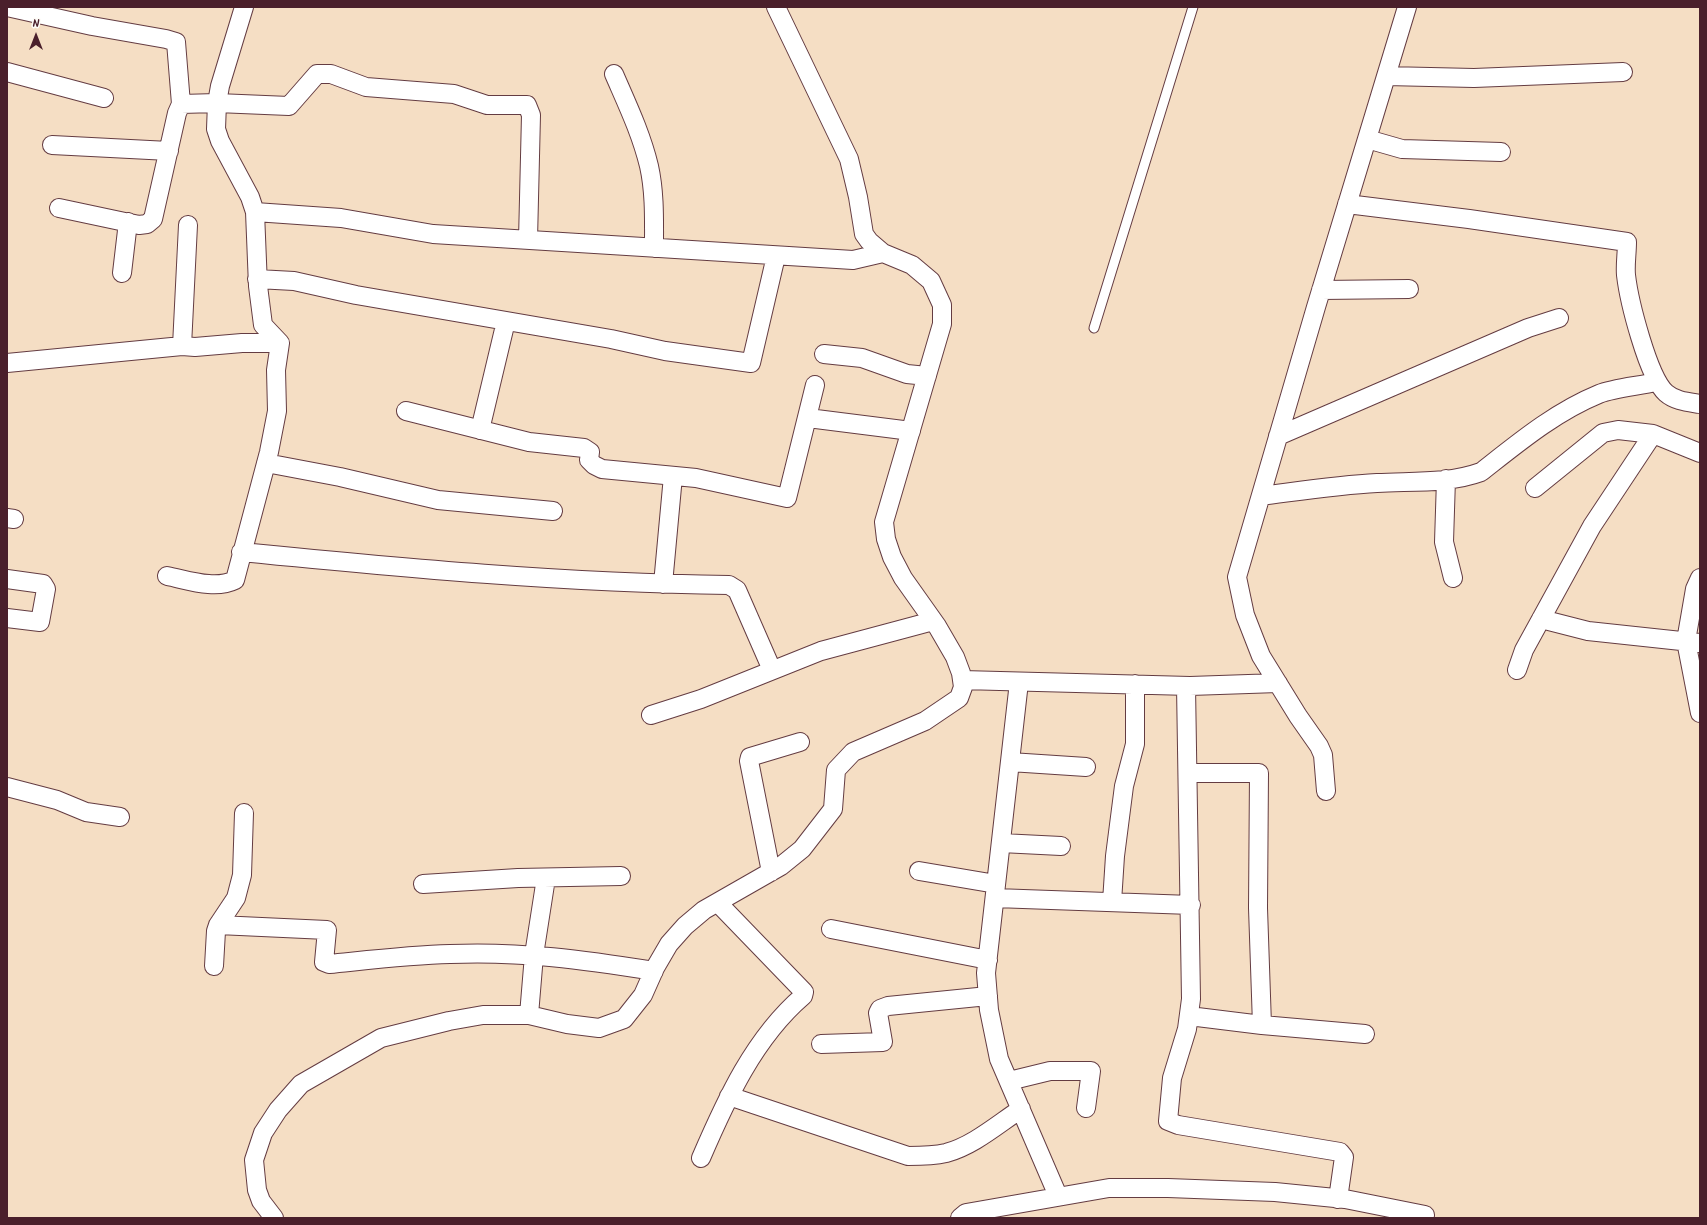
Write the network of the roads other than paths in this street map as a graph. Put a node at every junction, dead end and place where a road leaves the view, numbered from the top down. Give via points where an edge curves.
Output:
1 (7, 7) edge
2 (244, 7) edge
3 (776, 7) edge
4 (1193, 7) edge
5 (1407, 7) edge
6 (7, 72) edge
7 (1623, 72) dead end
8 (614, 74) dead end
9 (1386, 76) junction
10 (104, 98) dead end
11 (217, 103) junction
12 (182, 104) junction
13 (1367, 139) junction
14 (52, 145) dead end
15 (169, 151) junction
16 (1502, 152) dead end
17 (1347, 204) junction
18 (59, 208) dead end
19 (255, 212) junction
20 (128, 222) junction
21 (188, 225) dead end
22 (528, 240) junction
23 (654, 248) junction
24 (883, 253) junction
25 (776, 256) junction
26 (122, 273) dead end
27 (257, 279) junction
28 (1410, 289) dead end
29 (1321, 290) junction
30 (1559, 318) dead end
31 (506, 321) junction
32 (1094, 328) dead end
33 (280, 343) junction
34 (182, 346) junction
35 (824, 354) dead end
36 (7, 363) edge
37 (928, 376) junction
38 (1656, 382) junction
39 (815, 385) dead end
40 (1700, 404) edge
41 (406, 411) dead end
42 (808, 418) junction
43 (480, 430) junction
44 (911, 431) junction
45 (1653, 434) junction
46 (1278, 436) junction
47 (1700, 453) edge
48 (266, 463) junction
49 (674, 476) junction
50 (1446, 479) junction
51 (1535, 488) dead end
52 (1261, 496) junction
53 (553, 511) dead end
54 (241, 552) junction
55 (167, 576) dead end
56 (1453, 578) dead end
57 (1700, 578) edge
58 (7, 579) edge
59 (663, 584) junction
60 (7, 618) edge
61 (1541, 619) junction
62 (933, 621) junction
63 (1693, 642) edge
64 (772, 670) junction
65 (1517, 670) dead end
66 (962, 680) junction
67 (1019, 682) junction
68 (1278, 683) junction
69 (1135, 684) junction
70 (1186, 686) junction
71 (1700, 713) edge
72 (652, 715) dead end
73 (800, 742) dead end
74 (1010, 762) junction
75 (1086, 767) dead end
76 (1188, 773) junction
77 (7, 787) edge
78 (1326, 791) dead end
79 (244, 813) dead end
80 (120, 817) dead end
81 (1001, 843) junction
82 (1061, 846) dead end
83 (919, 871) dead end
84 (771, 872) junction
85 (621, 876) dead end
86 (546, 878) junction
87 (423, 884) dead end
88 (996, 891) junction
89 (718, 902) junction
90 (1112, 902) junction
91 (1190, 905) junction
92 (218, 924) junction
93 (831, 929) dead end
94 (534, 955) junction
95 (988, 960) junction
96 (214, 966) dead end
97 (654, 971) junction
98 (988, 996) junction
99 (529, 1015) junction
100 (1189, 1016) junction
101 (1262, 1025) junction
102 (1365, 1034) dead end
103 (821, 1044) dead end
104 (1009, 1081) junction
105 (729, 1096) junction
106 (1021, 1108) junction
107 (1086, 1108) dead end
108 (701, 1158) dead end
109 (1058, 1196) junction
110 (1338, 1199) junction
111 (1425, 1216) dead end
112 (274, 1218) edge
113 (960, 1218) edge

1 - 12 street via 176,42
2 - 11 street
3 - 24 street via 849,159 864,234
4 - 32 lane
5 - 9 street
6 - 10 street
7 - 9 street via 1474,78
8 - 23 street via 635,121 649,166 654,205
9 - 13 street
11 - 12 street
11 - 19 street via 216,129 220,141 250,197
11 - 22 street via 289,106 317,74 331,74 366,87 454,94 488,105 527,105 531,115
12 - 15 street via 177,113
13 - 16 street via 1402,149
13 - 17 street
14 - 15 street
15 - 20 street via 153,219 147,224
17 - 29 street
17 - 38 street via 1627,242 1626,274 1630,303
18 - 20 street
19 - 22 street via 341,218 433,234
19 - 27 street
20 - 26 street
21 - 34 street
22 - 23 street
23 - 25 street
24 - 25 street via 853,260
24 - 37 street via 912,265 931,281 939,294 942,324
25 - 31 street via 751,363
27 - 31 street via 294,281 356,295
27 - 33 street via 263,325
28 - 29 street
29 - 46 street
30 - 46 street via 1521,331
31 - 43 street
33 - 34 street
33 - 48 street via 276,370 277,411
34 - 36 street
35 - 37 street via 862,358 907,374
37 - 44 street
38 - 40 street via 1677,400
38 - 50 street via 1600,393 1544,424 1481,472
39 - 42 street
41 - 43 street
42 - 44 street
42 - 49 street via 787,498 696,478
43 - 49 street via 530,442 584,448 590,452 589,460 602,469
44 - 62 street via 884,522 892,557 903,578
45 - 47 street
45 - 51 street via 1618,430 1603,433
45 - 61 street via 1592,526
46 - 52 street
48 - 53 street via 438,500
48 - 54 street
49 - 59 street
50 - 52 street via 1360,484
50 - 56 street via 1444,542
52 - 68 street via 1237,577 1250,628 1261,656
54 - 55 street via 235,580 226,584
54 - 59 street via 501,576
57 - 63 street via 1695,589
58 - 60 street via 43,584 46,589 40,622
59 - 64 street via 729,585 737,590
61 - 63 street via 1588,631
61 - 65 street via 1524,650
62 - 64 street via 821,651
62 - 66 street via 955,658
63 - 71 street
64 - 72 street via 701,699
66 - 67 street
66 - 84 street via 960,698 946,708 925,721 853,752 836,770 833,809 822,826 802,849
67 - 69 street
67 - 74 street
68 - 70 street
68 - 78 street via 1319,746 1323,755
69 - 70 street
69 - 90 street via 1135,744 1124,786
70 - 76 street
73 - 84 street via 750,756
74 - 75 street
74 - 81 street
76 - 91 street
76 - 101 street via 1259,773 1258,908
77 - 80 street via 58,800 86,812
79 - 92 street via 244,865 239,888 228,912
81 - 82 street
81 - 88 street
83 - 88 street
84 - 89 street
85 - 86 street
86 - 87 street
86 - 94 street
88 - 90 street
88 - 95 street
89 - 97 street via 685,926 669,944
89 - 105 street via 804,992 760,1043
90 - 91 street
91 - 100 street
92 - 94 street via 327,930 324,962 329,964 450,954
92 - 96 street
93 - 95 street
94 - 97 street via 567,957
94 - 99 street
95 - 98 street
97 - 99 street via 643,995 624,1019 599,1028
98 - 103 street via 888,1006 880,1009 878,1013 883,1042
98 - 104 street via 994,1037
99 - 112 street via 483,1015 381,1038 301,1084 278,1110 263,1133 254,1160 257,1190 261,1201
100 - 101 street
100 - 110 street via 1172,1078 1168,1121 1178,1125 1340,1152 1344,1157
101 - 102 street
104 - 106 street
104 - 107 street via 1050,1071 1091,1071
105 - 106 street via 908,1156 928,1156 947,1152 968,1143
105 - 108 street
106 - 109 street
109 - 110 street via 1108,1188 1168,1188 1275,1192
109 - 113 street via 966,1213
110 - 111 street

